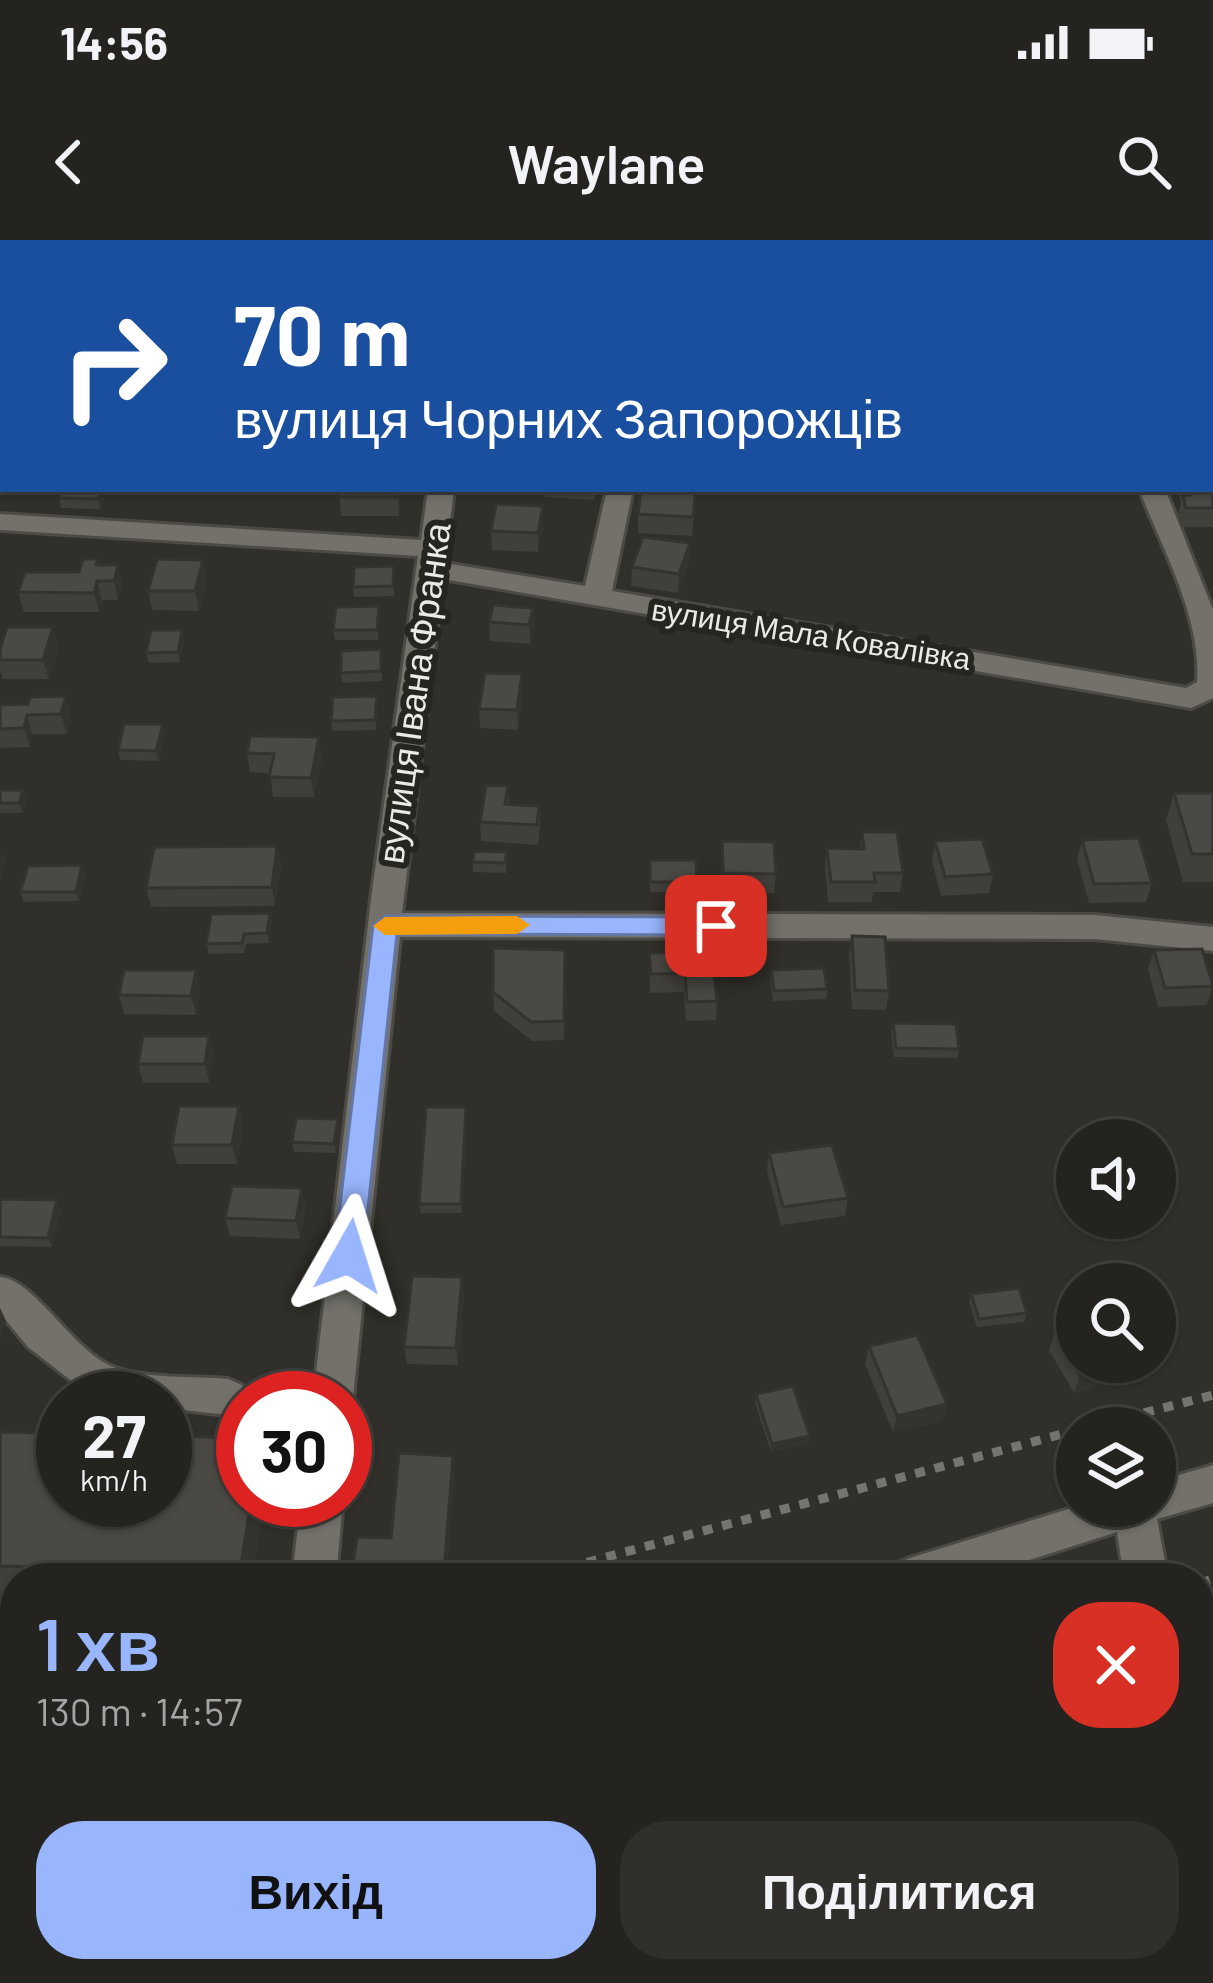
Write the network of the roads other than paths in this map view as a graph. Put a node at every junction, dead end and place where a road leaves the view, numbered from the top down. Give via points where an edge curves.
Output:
1 (441, 492) edge
2 (619, 492) edge
3 (1153, 492) edge
4 (0, 522) edge
5 (433, 560) junction
6 (596, 600) junction
7 (1213, 658) edge
8 (385, 925) junction
9 (1213, 939) edge
10 (0, 1294) edge
11 (336, 1371) edge
12 (216, 1396) edge
13 (1213, 1484) edge
14 (1176, 1495) edge
15 (319, 1527) edge
16 (1073, 1527) edge
17 (1144, 1527) edge
18 (316, 1563) edge
19 (958, 1563) edge
20 (1145, 1563) edge

1 - 5 street, вулиця Івана Франка
2 - 6 street
3 - 7 street
4 - 5 street, вулиця Мала Ковалівка via 357,541
5 - 6 street, вулиця Мала Ковалівка
5 - 8 street, вулиця Івана Франка
6 - 7 street, вулиця Мала Ковалівка via 1190,698 1211,686
8 - 9 street via 1095,927
8 - 11 street, вулиця Івана Франка
10 - 12 street via 105,1384
13 - 14 street
15 - 18 street
16 - 19 street
17 - 20 street

